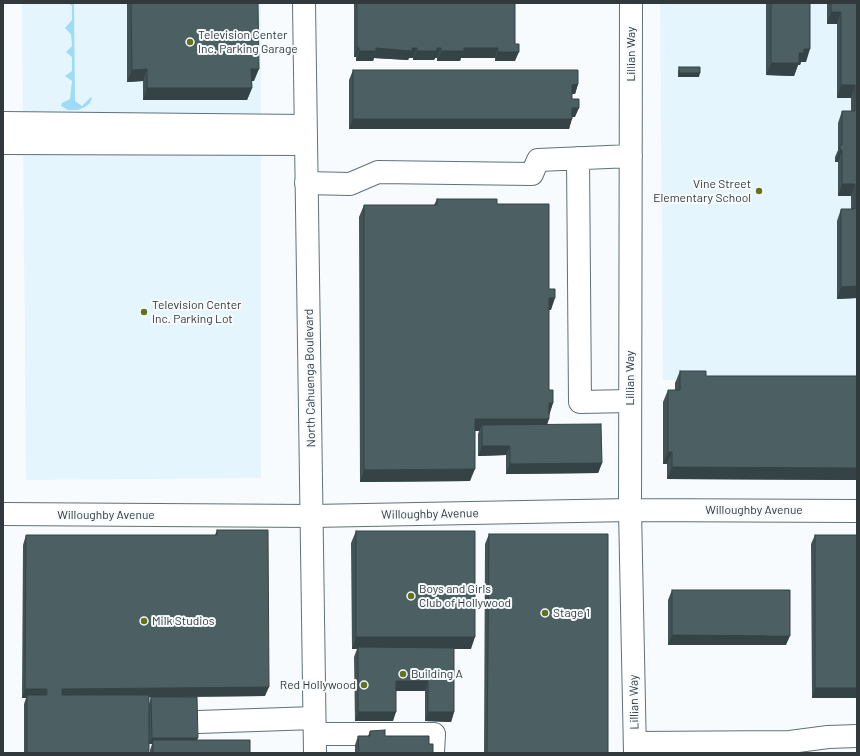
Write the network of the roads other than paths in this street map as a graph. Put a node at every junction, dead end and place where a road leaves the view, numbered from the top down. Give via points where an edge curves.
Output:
1 (304, 3) edge
2 (631, 3) edge
3 (3, 123) edge
4 (305, 135) junction
5 (3, 143) edge
6 (630, 156) junction
7 (578, 158) junction
8 (306, 183) junction
9 (630, 401) junction
10 (630, 510) junction
11 (857, 511) edge
12 (3, 514) edge
13 (312, 516) junction
14 (198, 722) edge
15 (314, 735) edge
16 (857, 736) edge
17 (635, 748) edge
18 (697, 748) edge
19 (763, 748) edge
20 (433, 753) edge

1 - 4 street, North Cahuenga Boulevard
2 - 6 street, Lillian Way
3 - 4 street
4 - 5 street
4 - 8 street, North Cahuenga Boulevard
6 - 7 street
6 - 9 street, Lillian Way
7 - 8 street via 538,160 532,174 378,172 350,184
7 - 9 street via 580,402
8 - 13 street, North Cahuenga Boulevard
9 - 10 street, Lillian Way
10 - 11 street, Willoughby Avenue
10 - 13 street, Willoughby Avenue
10 - 17 street, Lillian Way
12 - 13 street, Willoughby Avenue
13 - 15 street, North Cahuenga Boulevard
14 - 15 street
15 - 20 street via 434,734
16 - 19 street via 828,737
17 - 18 street
18 - 19 street

